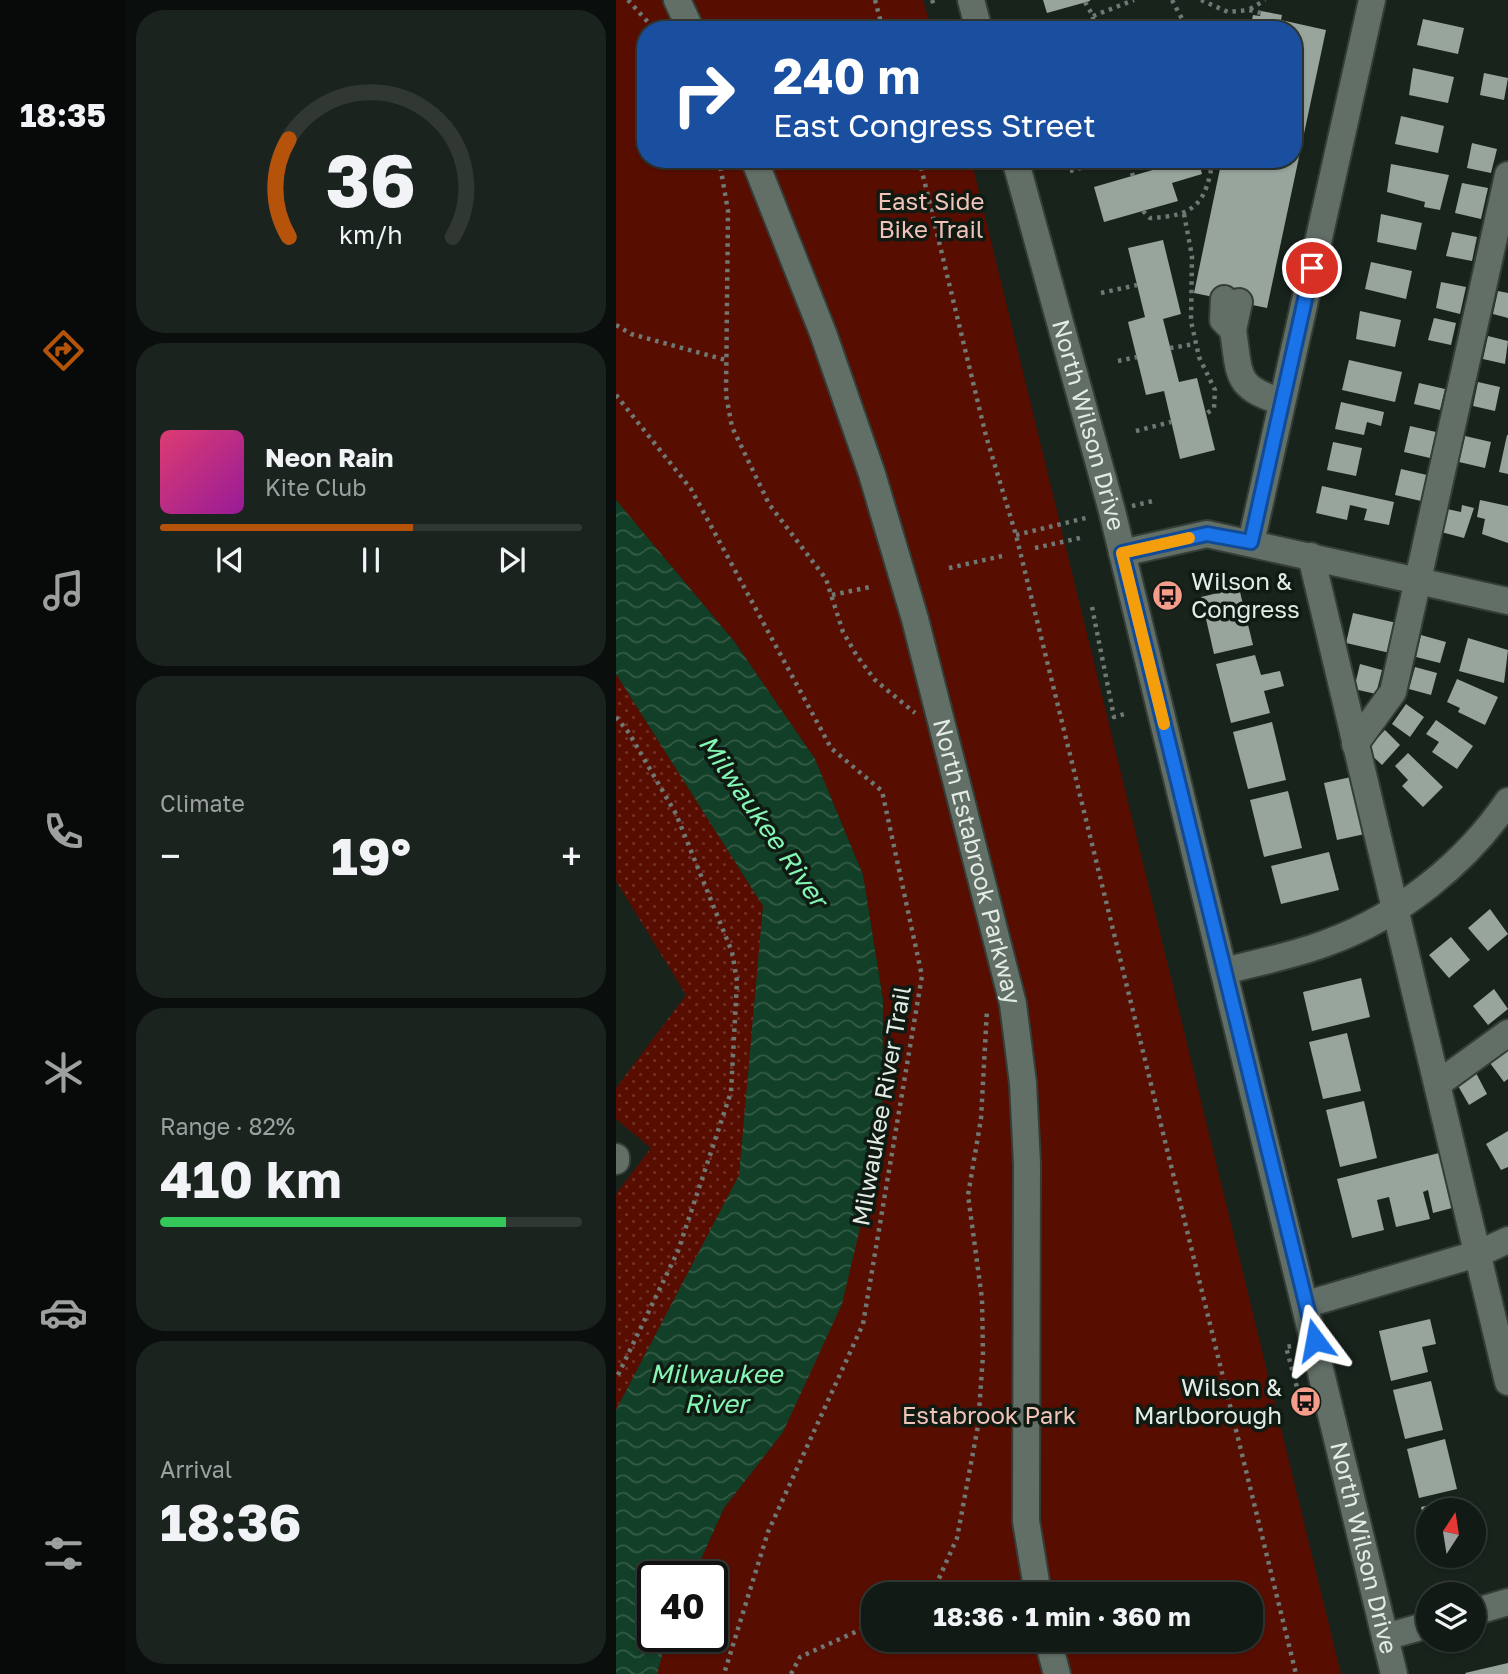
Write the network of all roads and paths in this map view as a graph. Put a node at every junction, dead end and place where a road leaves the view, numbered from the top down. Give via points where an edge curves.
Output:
1 (628, 0) edge
2 (677, 0) edge
3 (875, 0) edge
4 (932, 0) edge
5 (971, 0) edge
6 (1133, 0) edge
7 (1172, 0) edge
8 (1201, 0) edge
9 (1265, 0) edge
10 (1372, 0) edge
11 (1085, 2) dead end
12 (935, 8) dead end
13 (1249, 10) junction
14 (1261, 13) dead end
15 (1093, 16) junction
16 (647, 21) edge
17 (687, 21) edge
18 (881, 21) edge
19 (977, 21) edge
20 (1093, 21) edge
21 (1183, 21) edge
22 (721, 168) edge
23 (758, 168) edge
24 (921, 168) edge
25 (1017, 168) edge
26 (1081, 168) edge
27 (1130, 168) edge
28 (1211, 168) edge
29 (1070, 171) dead end
30 (1508, 175) edge
31 (1133, 176) dead end
32 (1143, 211) dead end
33 (1137, 285) dead end
34 (1101, 293) dead end
35 (1232, 301) dead end
36 (616, 325) edge
37 (1195, 344) dead end
38 (1170, 348) dead end
39 (1137, 358) dead end
40 (726, 360) junction
41 (1118, 360) dead end
42 (616, 395) edge
43 (1282, 402) junction
44 (1171, 422) dead end
45 (1136, 430) dead end
46 (1153, 501) dead end
47 (1133, 506) dead end
48 (1087, 518) dead end
49 (1016, 535) junction
50 (1080, 538) dead end
51 (1251, 542) junction
52 (1034, 548) dead end
53 (1122, 553) junction
54 (1002, 556) dead end
55 (1311, 556) junction
56 (949, 568) dead end
57 (1419, 580) junction
58 (870, 587) dead end
59 (832, 595) junction
60 (1508, 601) edge
61 (1092, 607) dead end
62 (916, 714) dead end
63 (1124, 714) dead end
64 (616, 718) edge
65 (1355, 744) junction
66 (1508, 801) edge
67 (1396, 908) junction
68 (1225, 971) junction
69 (987, 1008) dead end
70 (1508, 1033) edge
71 (1438, 1083) junction
72 (1508, 1240) edge
73 (1480, 1253) junction
74 (1307, 1304) junction
75 (616, 1379) edge
76 (1508, 1382) edge
77 (937, 1582) edge
78 (1036, 1582) edge
79 (1508, 1602) edge
80 (1486, 1608) edge
81 (1416, 1628) edge
82 (861, 1629) edge
83 (1385, 1637) junction
84 (1051, 1652) edge
85 (724, 1674) edge
86 (791, 1674) edge
87 (1057, 1674) edge
88 (1296, 1674) edge
89 (1394, 1674) edge

1 - 16 path
2 - 17 street
3 - 18 path
4 - 12 path
5 - 19 street
6 - 15 path
7 - 21 path
8 - 13 path via 1228,12
9 - 13 path
10 - 43 street
11 - 15 path
13 - 14 path
15 - 20 path
22 - 40 path via 728,211
23 - 78 street, North Estabrook Parkway via 872,474 918,632 1013,1004 1027,1164 1026,1521
24 - 49 path via 986,436
25 - 53 street, North Wilson Drive
26 - 29 path
27 - 31 path
28 - 32 path via 1206,192 1188,212 1150,218
30 - 57 street
33 - 34 path
35 - 43 street via 1223,320 1233,330 1239,371 1253,393
36 - 40 path via 631,334
37 - 38 path
39 - 41 path
40 - 59 path via 732,427 745,457 769,504 816,562
42 - 85 path, Milwaukee River Trail via 691,489 831,748 881,791 922,976 863,1324 768,1532
43 - 51 street
44 - 45 path
46 - 47 path
48 - 49 path
49 - 88 path
50 - 52 path
51 - 53 street via 1207,534
51 - 55 street
53 - 68 street, North Wilson Drive
54 - 56 path
55 - 57 street
55 - 65 street
57 - 60 street
57 - 65 street via 1394,692
58 - 59 path
59 - 62 path via 857,656 874,680
61 - 63 path via 1114,717
64 - 75 path via 676,814 733,952 737,981 731,1092 678,1251
65 - 67 street
66 - 67 street via 1443,875
67 - 68 street via 1330,942
67 - 71 street
68 - 74 street, North Wilson Drive
69 - 77 path via 981,1119 968,1195 982,1299 978,1426 957,1538
70 - 71 street
71 - 73 street
72 - 73 street
73 - 74 street
73 - 76 street
74 - 83 street, North Wilson Drive
79 - 80 street
81 - 83 street
82 - 86 path via 800,1657
83 - 89 street, North Wilson Drive
84 - 87 street

